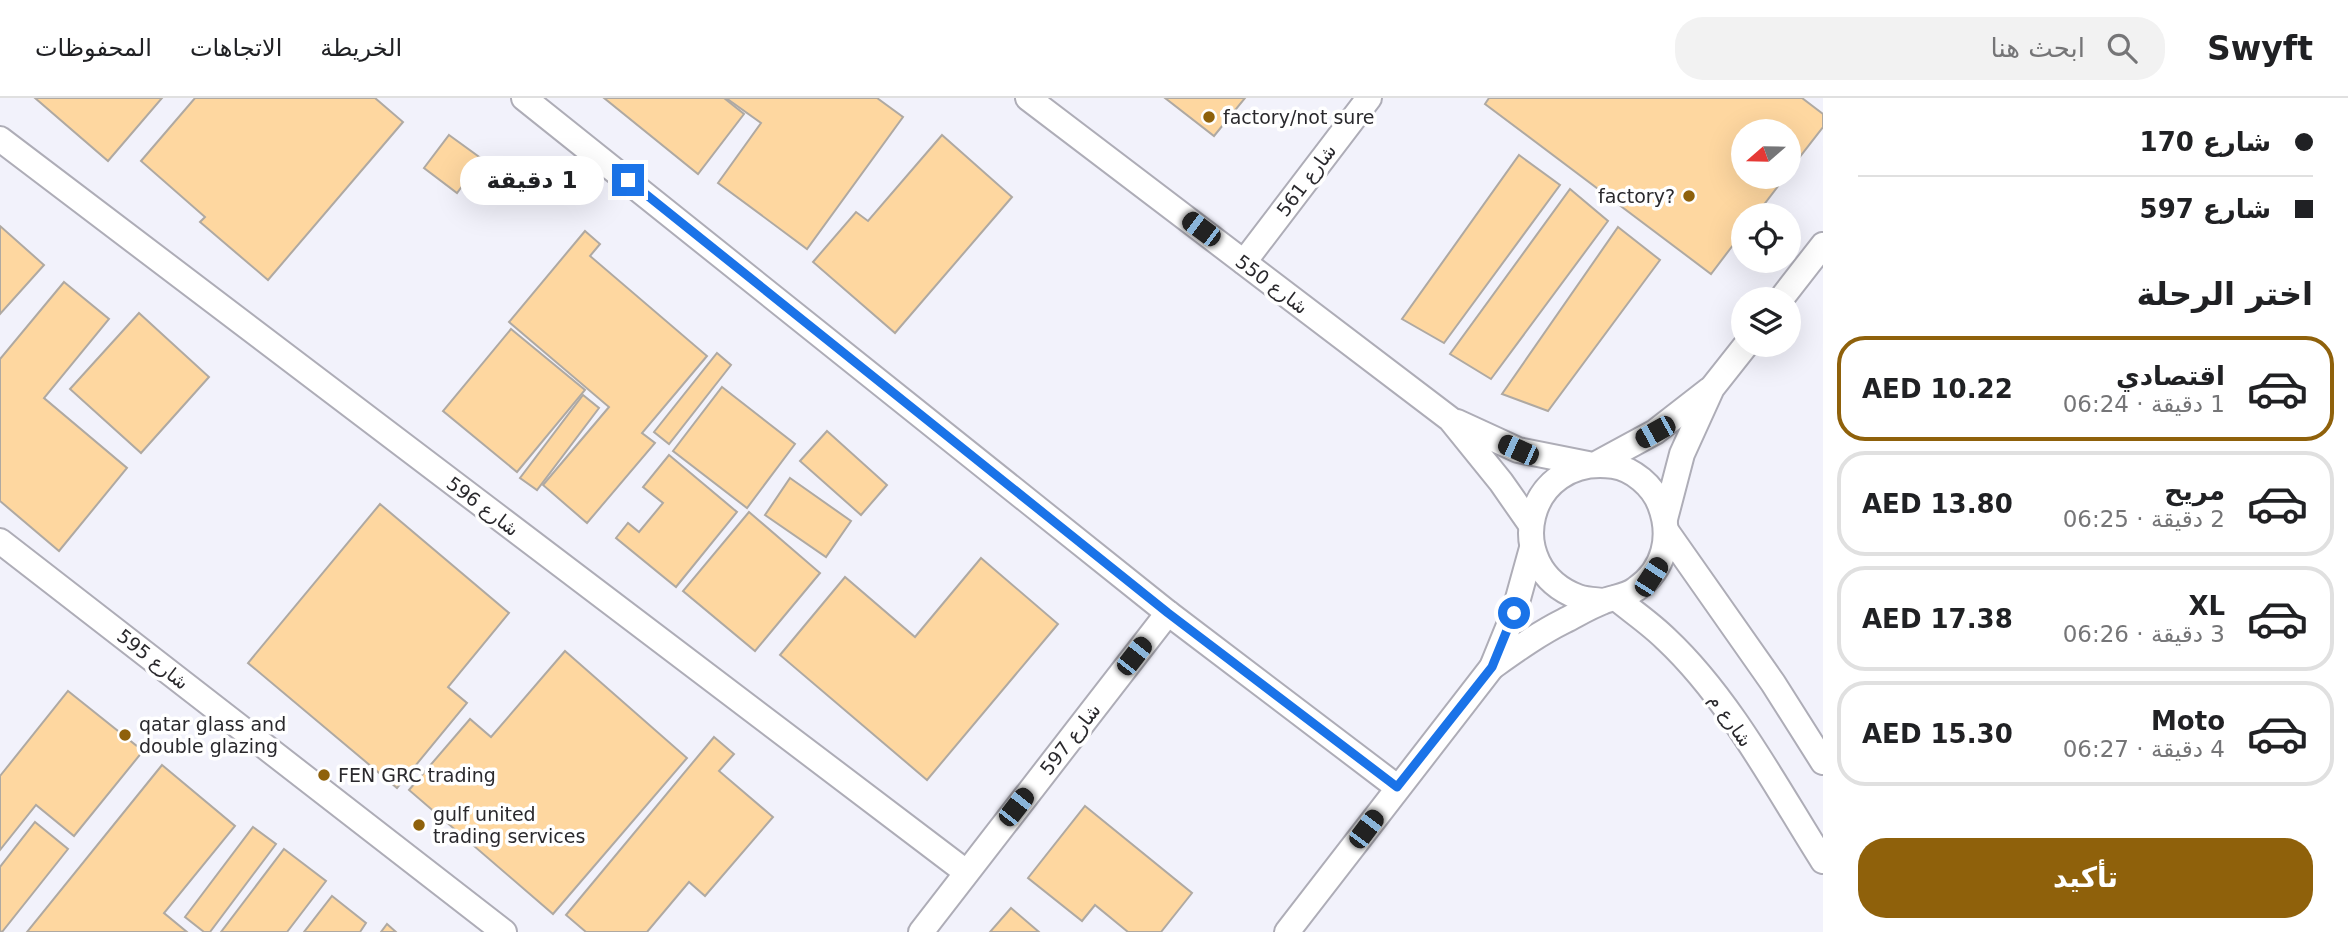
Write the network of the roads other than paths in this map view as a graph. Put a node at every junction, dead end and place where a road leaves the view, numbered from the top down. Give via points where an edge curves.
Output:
1 (1028, 98) edge
2 (1369, 98) edge
3 (539, 102) edge
4 (0, 139) edge
5 (1823, 245) edge
6 (1244, 262) junction
7 (1790, 287) edge
8 (1737, 357) edge
9 (1712, 388) junction
10 (1450, 419) junction
11 (1592, 464) junction
12 (1666, 525) junction
13 (1531, 536) junction
14 (0, 541) edge
15 (1610, 599) junction
16 (1168, 613) junction
17 (1492, 667) junction
18 (1823, 762) edge
19 (1397, 787) junction
20 (1823, 861) edge
21 (966, 872) junction
22 (504, 932) edge
23 (921, 932) edge
24 (1287, 932) edge

1 - 6 street, شارع 550
2 - 6 street, شارع 561
3 - 16 street
4 - 21 street, شارع 596
5 - 7 street
6 - 10 street, شارع 550
8 - 9 street
9 - 11 street via 1655,432
9 - 12 street via 1682,454
10 - 11 street, شارع 550 via 1518,450
10 - 13 street, شارع 550 via 1501,482
11 - 12 street via 1620,467 1641,478 1657,496
11 - 13 street via 1567,472 1549,485 1537,504
12 - 15 street via 1662,559 1651,577 1635,590
12 - 18 street
13 - 15 street via 1542,570 1559,587 1580,598
13 - 17 street via 1514,613
14 - 22 street, شارع 595
15 - 17 street via 1541,633
15 - 20 street, شارع م via 1666,638 1697,672 1738,726
16 - 19 street
16 - 21 street, شارع 597
17 - 19 street
19 - 24 street
21 - 23 street, شارع 597

